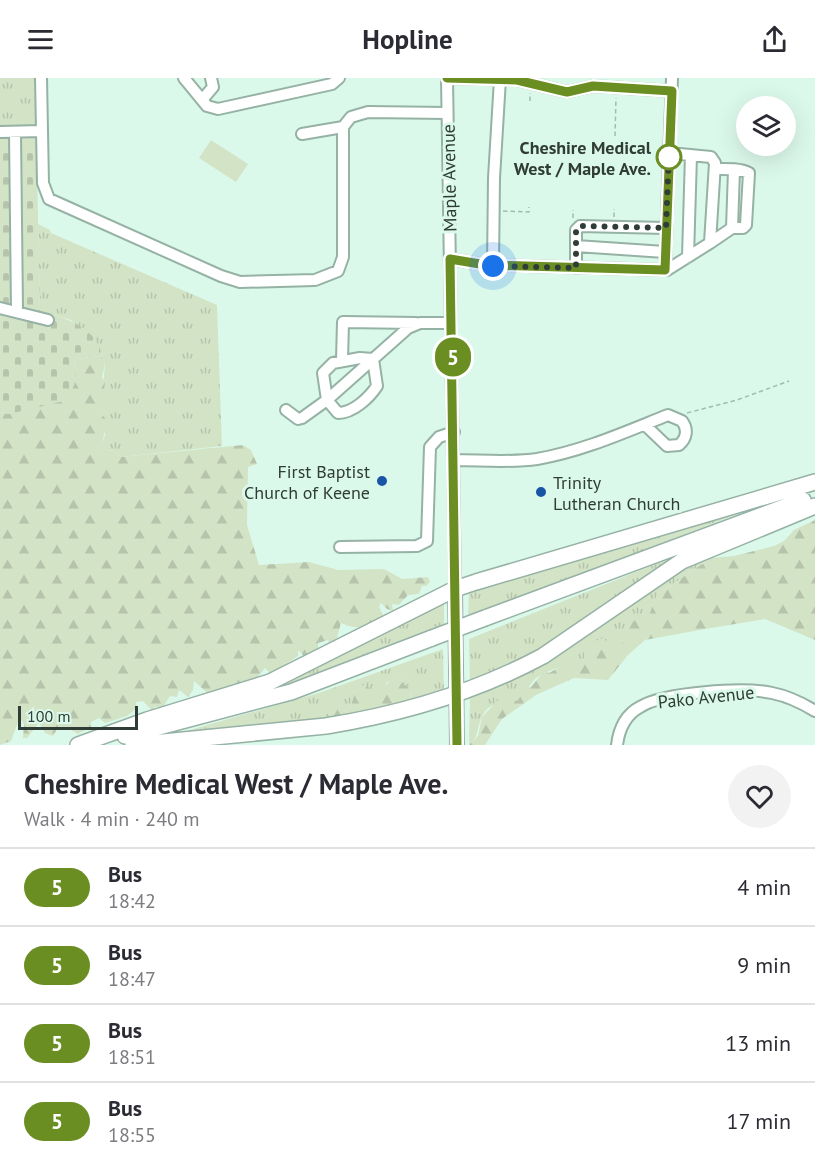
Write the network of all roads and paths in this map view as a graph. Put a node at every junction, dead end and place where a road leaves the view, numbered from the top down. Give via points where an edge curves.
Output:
1 (41, 78) edge
2 (184, 78) edge
3 (211, 78) edge
4 (339, 78) edge
5 (447, 78) edge
6 (672, 78) edge
7 (500, 79) edge
8 (581, 84) edge
9 (672, 91) junction
10 (616, 99) dead end
11 (202, 100) junction
12 (447, 113) junction
13 (343, 127) junction
14 (42, 131) junction
15 (0, 132) edge
16 (15, 132) junction
17 (302, 134) dead end
18 (615, 136) dead end
19 (669, 153) junction
20 (691, 155) junction
21 (715, 169) junction
22 (529, 207) dead end
23 (614, 209) dead end
24 (494, 211) junction
25 (614, 216) dead end
26 (666, 228) junction
27 (710, 243) junction
28 (576, 246) junction
29 (665, 252) junction
30 (688, 257) junction
31 (450, 259) junction
32 (493, 266) junction
33 (576, 268) junction
34 (665, 270) junction
35 (0, 308) edge
36 (17, 310) junction
37 (48, 320) dead end
38 (420, 323) junction
39 (451, 324) junction
40 (373, 359) junction
41 (342, 360) junction
42 (789, 381) dead end
43 (327, 400) junction
44 (286, 410) dead end
45 (676, 417) junction
46 (645, 424) junction
47 (454, 432) junction
48 (454, 460) junction
49 (815, 482) edge
50 (815, 496) edge
51 (815, 506) edge
52 (340, 547) dead end
53 (455, 589) junction
54 (456, 694) junction
55 (815, 711) edge
56 (78, 745) edge
57 (84, 745) edge
58 (133, 745) edge
59 (457, 745) edge
60 (617, 745) edge

1 - 14 street
2 - 11 street
3 - 11 street via 213,87
4 - 11 street via 332,84 218,109
5 - 7 street
5 - 12 street, Maple Avenue
6 - 9 street
7 - 8 street via 527,81 567,92
7 - 24 street
8 - 9 street
9 - 19 street
10 - 18 path
12 - 13 street via 368,112 351,117
12 - 31 street, Maple Avenue
13 - 14 street via 343,257 338,272 327,278 240,282 53,202 45,194 43,183
13 - 17 street
14 - 16 street
15 - 16 street
16 - 36 street
19 - 20 street
19 - 26 street
20 - 21 street via 711,157
20 - 30 street
21 - 27 street
21 - 27 street via 747,171 746,225 732,228
22 - 24 path via 529,212
23 - 25 path
24 - 32 street
26 - 28 street via 580,226 576,230
26 - 29 street
27 - 30 street
28 - 29 street
28 - 33 street
29 - 34 street
30 - 34 street
31 - 32 street
31 - 39 street, Maple Avenue
32 - 33 street
33 - 34 street
35 - 36 street
36 - 37 street
38 - 39 street
38 - 40 street via 408,328
38 - 41 street via 343,322
39 - 47 street, Maple Avenue
40 - 41 street
40 - 43 street
40 - 43 street via 377,386 366,398 344,413 333,410
41 - 43 street via 323,374
42 - 45 path
43 - 44 street via 298,419
45 - 46 street via 668,415
45 - 46 street via 684,423 686,434 674,447 663,444
46 - 48 street via 544,458
47 - 48 street, Maple Avenue
47 - 52 street via 439,436 430,447 427,541 417,546
48 - 53 street, Maple Avenue
49 - 53 highway
50 - 57 highway, bridge via 291,692
51 - 54 highway via 682,561 543,656
53 - 54 main road, Maple Avenue
53 - 56 highway via 270,682
54 - 58 highway via 355,722
54 - 59 main road, Maple Avenue
55 - 60 street, Pako Avenue via 791,698 753,690 663,698 638,707 628,716

